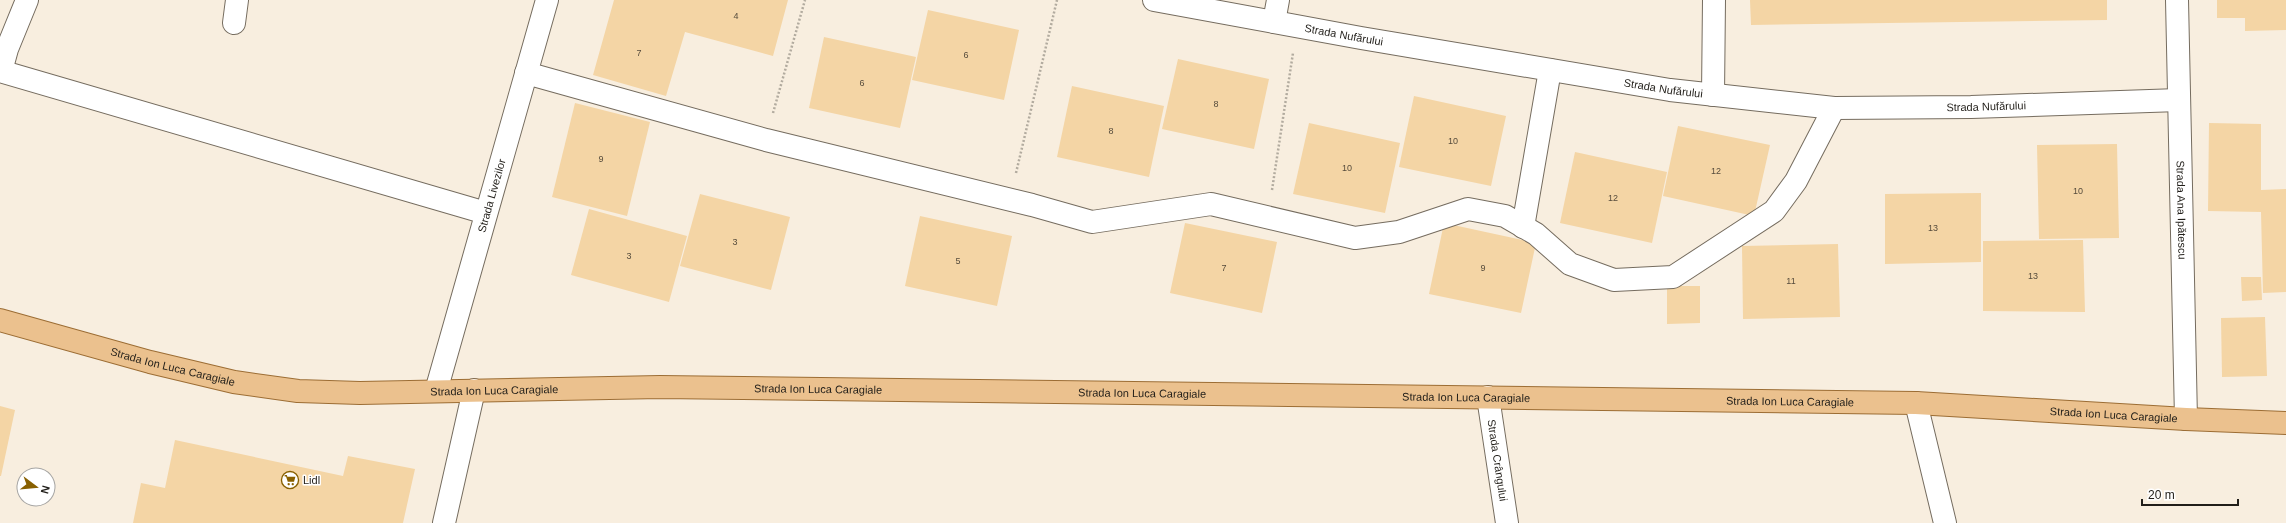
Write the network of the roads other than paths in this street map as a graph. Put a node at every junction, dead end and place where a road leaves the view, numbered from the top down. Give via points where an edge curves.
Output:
1 (27, 0) edge
2 (237, 0) edge
3 (547, 0) edge
4 (1154, 0) edge
5 (1278, 0) edge
6 (1714, 0) edge
7 (2177, 0) edge
8 (1274, 22) junction
9 (234, 23) dead end
10 (1550, 70) junction
11 (0, 71) edge
12 (526, 73) junction
13 (1713, 95) junction
14 (2179, 100) junction
15 (1834, 108) junction
16 (486, 213) junction
17 (1523, 227) junction
18 (2, 320) edge
19 (474, 390) junction
20 (436, 391) junction
21 (1488, 398) junction
22 (1916, 404) junction
23 (2186, 419) junction
24 (2286, 423) edge
25 (444, 523) edge
26 (1507, 523) edge
27 (1945, 523) edge

1 - 11 street
2 - 9 street
3 - 12 street, Strada Livezilor
4 - 8 street, Strada Nufărului
5 - 8 street
6 - 13 street
7 - 14 street, Strada Ana Ipătescu
8 - 10 street, Strada Nufărului
10 - 13 street, Strada Nufărului
10 - 17 street
11 - 16 street
12 - 16 street, Strada Livezilor
12 - 17 street via 766,140 1010,199 1092,222 1211,204 1355,238 1399,232 1468,208 1505,216
13 - 15 street, Strada Nufărului
14 - 15 street, Strada Nufărului via 1971,107
14 - 23 street, Strada Ana Ipătescu
15 - 17 street via 1796,181 1774,211 1673,277 1614,280 1570,264 1536,234
16 - 20 street, Strada Livezilor
18 - 20 main road, Strada Ion Luca Caragiale via 150,362 234,382 298,391
19 - 20 main road, Strada Ion Luca Caragiale
19 - 21 main road, Strada Ion Luca Caragiale via 660,387
19 - 25 street
21 - 22 main road, Strada Ion Luca Caragiale
21 - 26 street, Strada Crângului
22 - 23 main road, Strada Ion Luca Caragiale
22 - 27 street
23 - 24 main road, Strada Ion Luca Caragiale

